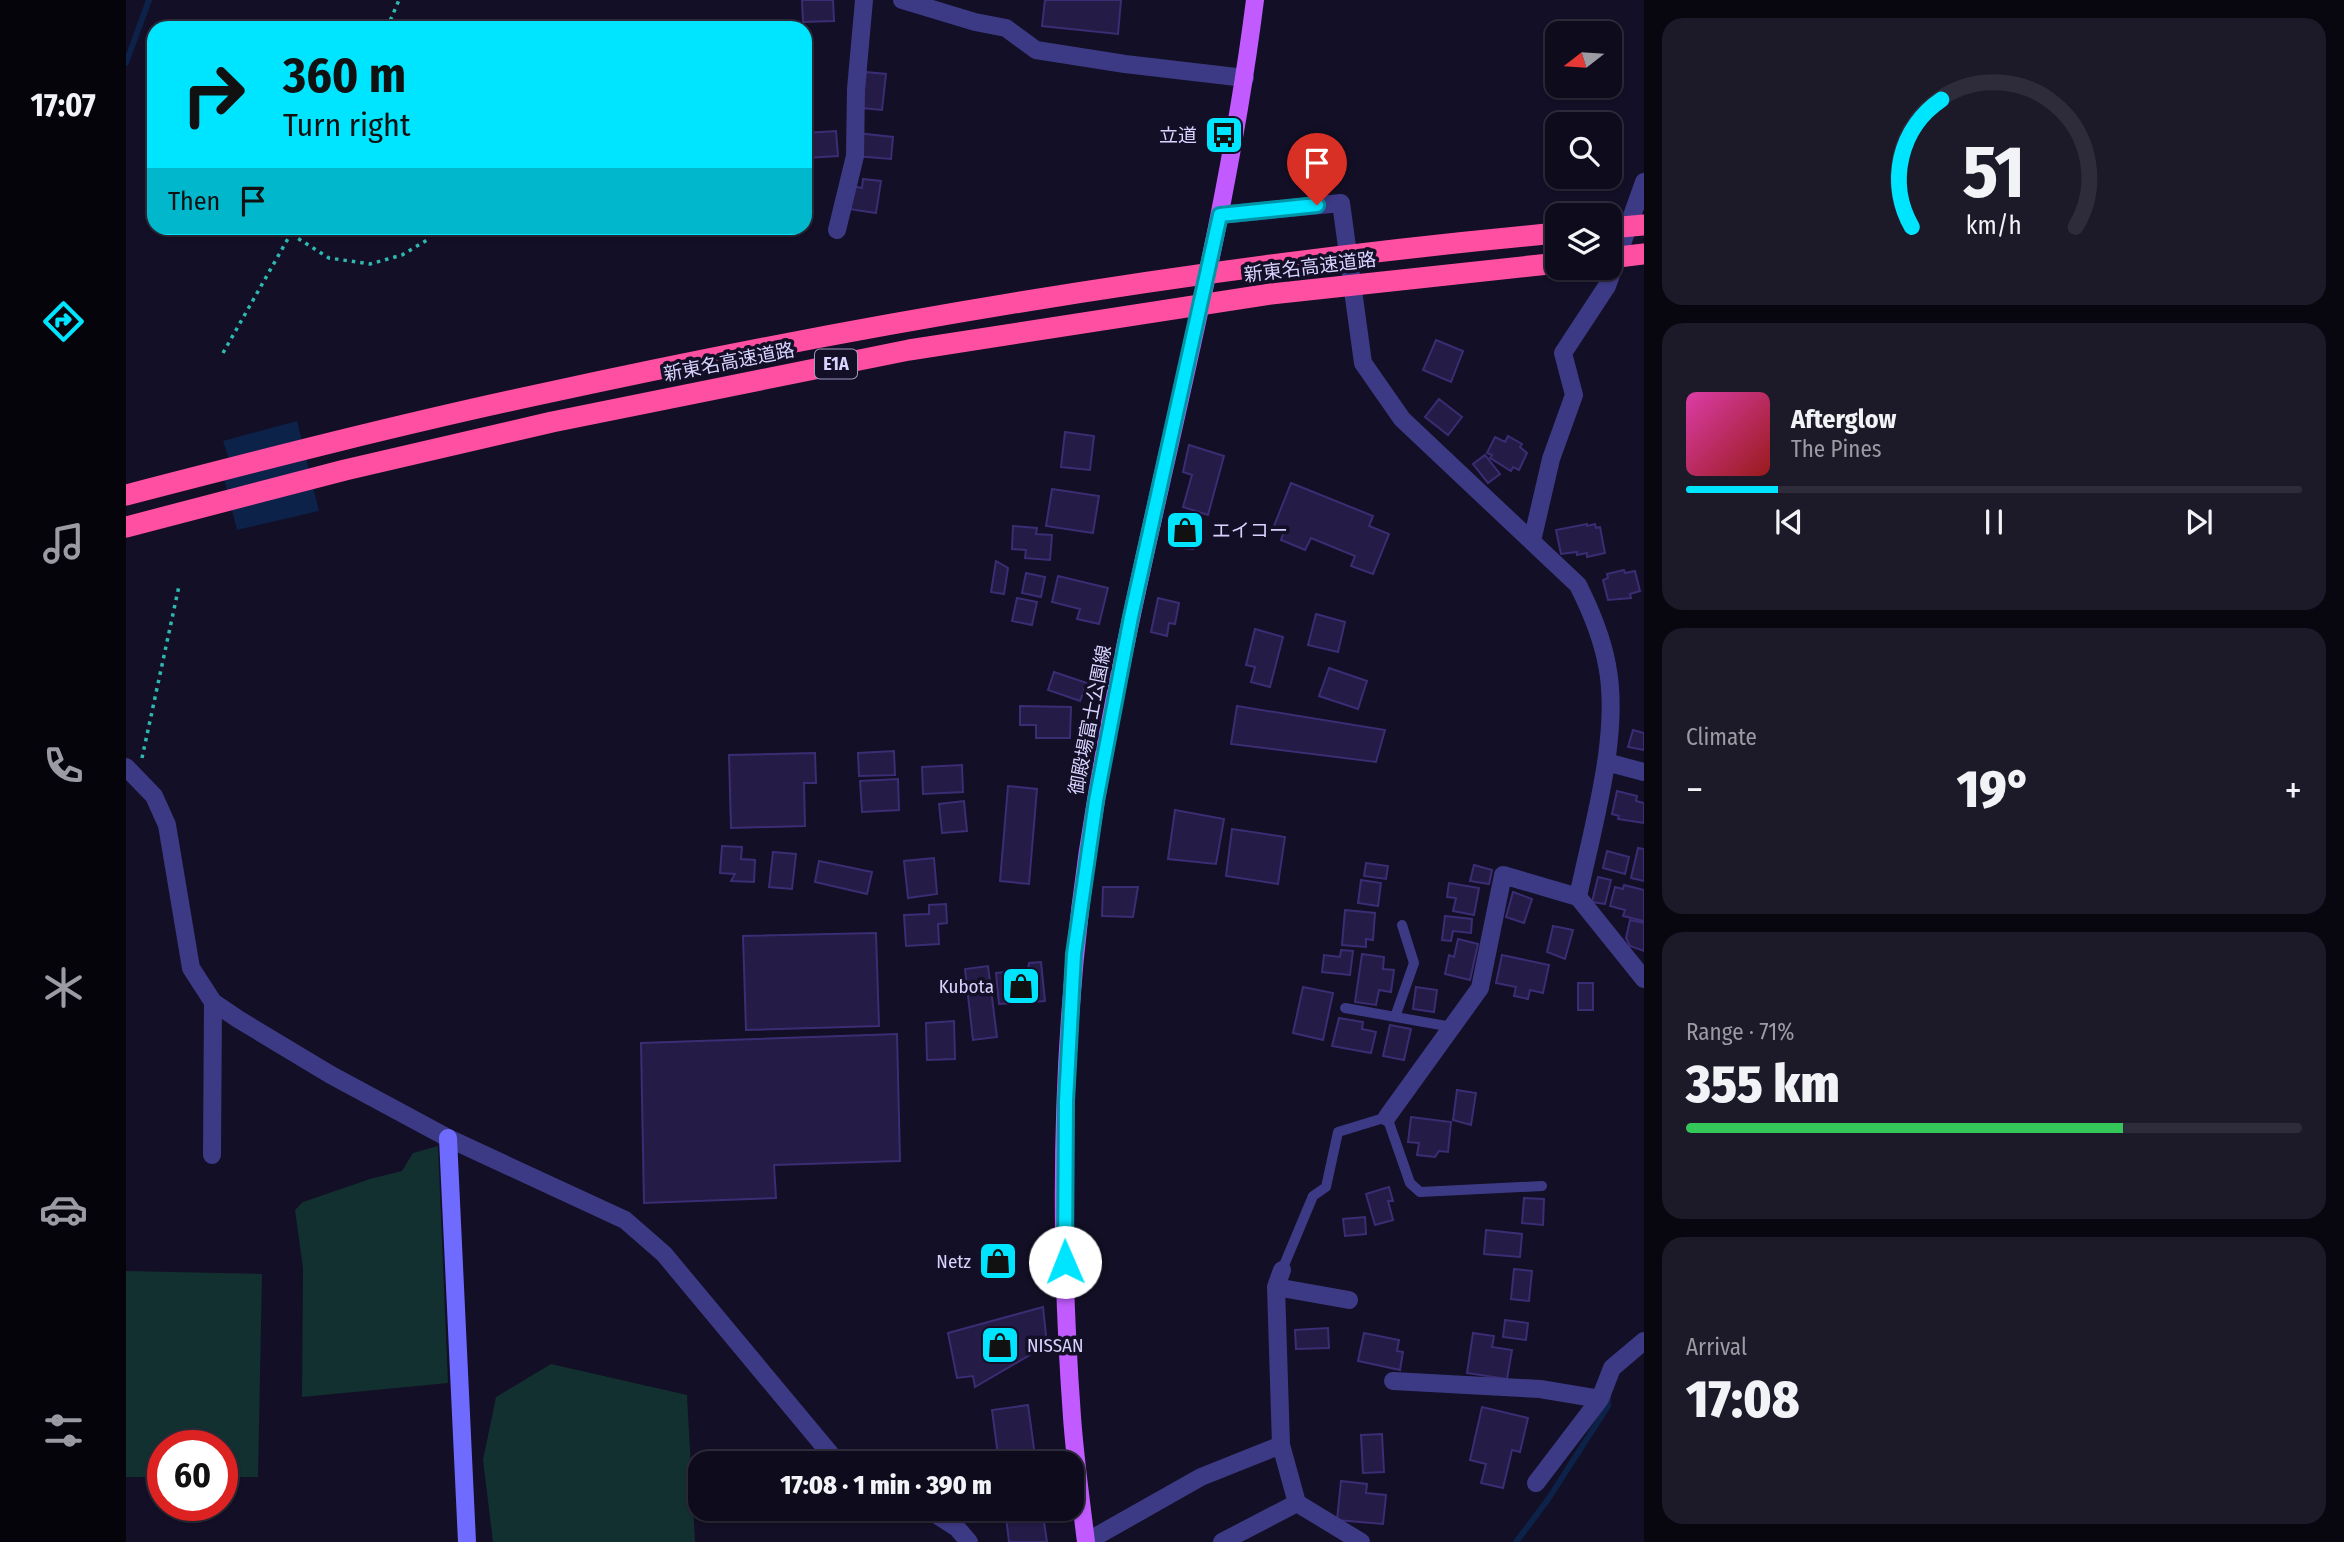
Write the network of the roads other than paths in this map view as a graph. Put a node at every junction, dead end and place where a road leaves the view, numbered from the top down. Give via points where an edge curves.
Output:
1 (864, 0) edge
2 (902, 0) edge
3 (1255, 0) edge
4 (937, 5) edge
5 (1245, 78) junction
6 (1644, 181) edge
7 (1220, 215) junction
8 (1644, 225) edge
9 (1622, 227) edge
10 (837, 230) dead end
11 (1545, 234) edge
12 (1644, 254) edge
13 (1622, 257) edge
14 (1545, 264) edge
15 (126, 495) edge
16 (126, 527) edge
17 (1532, 541) junction
18 (1606, 762) junction
19 (1644, 772) edge
20 (132, 774) edge
21 (1577, 897) junction
22 (1402, 925) dead end
23 (1644, 979) edge
24 (213, 1002) junction
25 (1345, 1008) dead end
26 (1395, 1017) junction
27 (1452, 1027) junction
28 (1387, 1117) junction
29 (449, 1138) junction
30 (212, 1155) dead end
31 (1542, 1186) dead end
32 (1279, 1279) junction
33 (1349, 1300) dead end
34 (1644, 1341) edge
35 (1392, 1381) dead end
36 (1600, 1398) junction
37 (1281, 1445) junction
38 (828, 1451) edge
39 (1536, 1483) dead end
40 (1297, 1503) junction
41 (946, 1521) edge
42 (467, 1542) edge
43 (969, 1542) edge
44 (1086, 1542) edge
45 (1222, 1542) edge
46 (1362, 1542) edge

1 - 10 street via 855,156
2 - 4 street
3 - 5 main road, 御殿場富士公園線
4 - 5 street via 1006,28 1036,50
5 - 7 main road, 御殿場富士公園線
6 - 17 street via 1607,286 1563,353 1574,395 1551,459
7 - 17 street via 1341,203 1363,363 1402,419
7 - 44 main road, 御殿場富士公園線 via 1126,643 1096,801 1074,954 1064,1223 1072,1421
8 - 9 highway
11 - 15 highway, 新東名高速道路 / E1A via 1269,264 891,325 545,393
12 - 13 highway
14 - 16 highway, 新東名高速道路 / E1A via 1271,294 909,350 552,422
17 - 18 street via 1578,585 1594,618 1608,667 1611,709
18 - 19 street
18 - 21 street
20 - 24 street via 154,796 167,825 191,968
21 - 23 street
21 - 27 street via 1503,875 1479,988
22 - 26 lane via 1414,963
24 - 29 street
24 - 30 street
25 - 26 lane
26 - 27 lane
27 - 28 street
28 - 31 lane via 1410,1183 1420,1192
28 - 32 lane via 1338,1132 1326,1187 1313,1196
29 - 38 street via 625,1220 664,1254
29 - 42 street
32 - 33 street
32 - 37 street
34 - 36 street via 1612,1368
35 - 36 street via 1540,1389
36 - 39 street
37 - 40 street
37 - 44 street via 1201,1477
40 - 45 street
40 - 46 street
41 - 43 street

